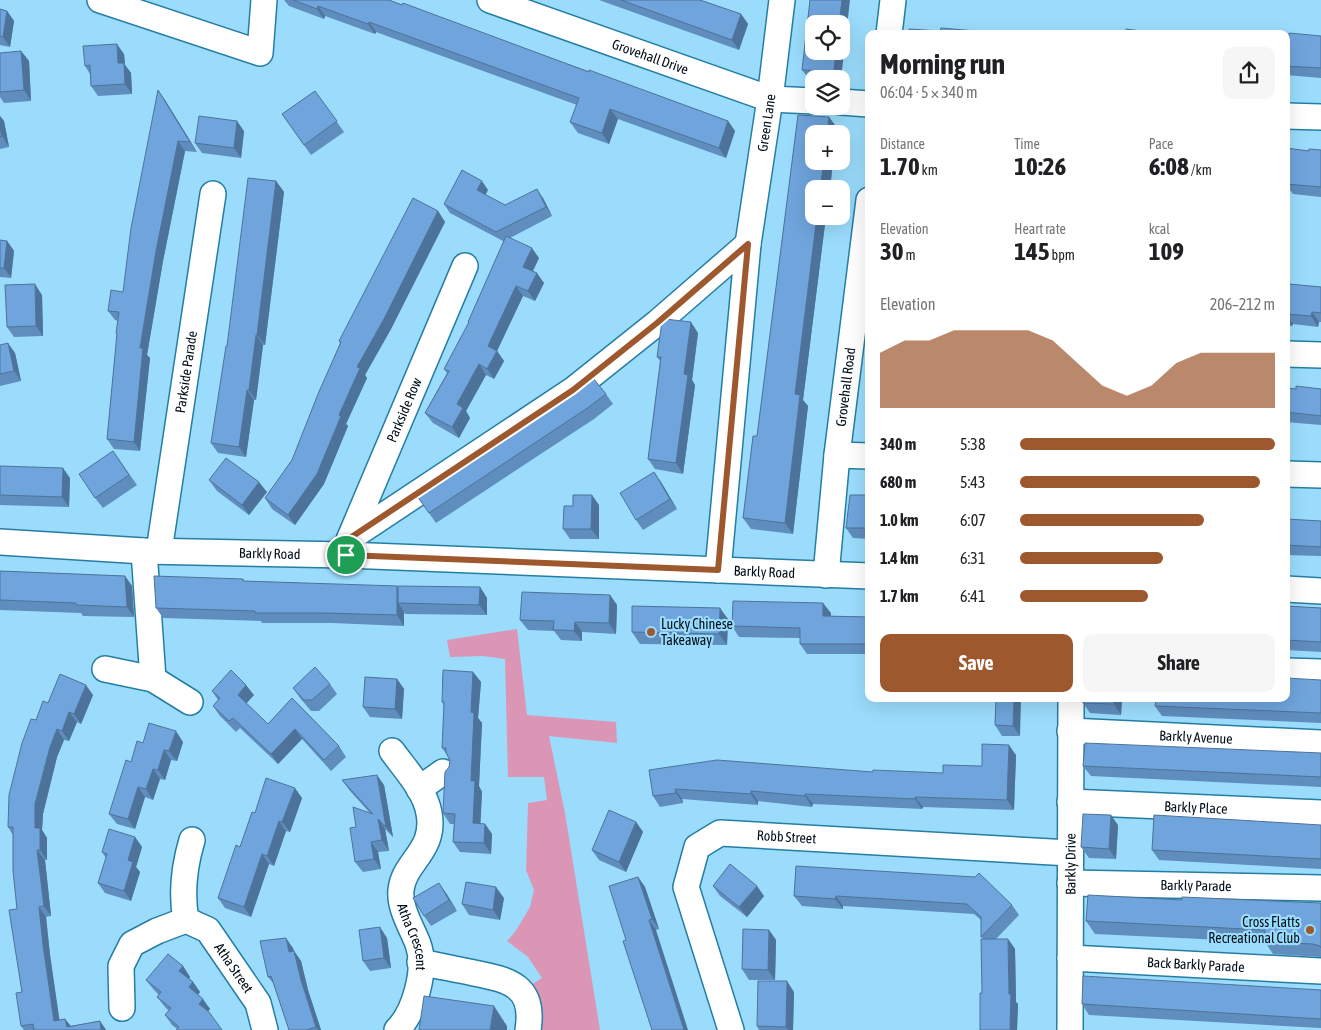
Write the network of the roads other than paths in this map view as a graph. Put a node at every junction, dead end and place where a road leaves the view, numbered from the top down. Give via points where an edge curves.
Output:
1 (100, 0) edge
2 (264, 0) edge
3 (490, 0) edge
4 (782, 0) edge
5 (892, 0) edge
6 (889, 30) edge
7 (770, 99) junction
8 (805, 101) edge
9 (850, 103) edge
10 (865, 104) edge
11 (1290, 116) edge
12 (1321, 117) edge
13 (213, 194) dead end
14 (748, 244) junction
15 (865, 260) edge
16 (464, 266) dead end
17 (860, 334) edge
18 (1290, 354) edge
19 (1321, 355) edge
20 (837, 454) junction
21 (865, 456) edge
22 (1290, 474) edge
23 (1321, 475) edge
24 (0, 542) edge
25 (348, 546) junction
26 (152, 551) junction
27 (718, 570) junction
28 (826, 574) junction
29 (865, 576) edge
30 (1290, 589) edge
31 (1321, 591) edge
32 (105, 669) dead end
33 (1290, 671) edge
34 (1321, 672) edge
35 (153, 679) junction
36 (190, 702) dead end
37 (1071, 702) edge
38 (1070, 731) junction
39 (1321, 743) edge
40 (392, 751) dead end
41 (443, 772) edge
42 (419, 789) junction
43 (1070, 802) junction
44 (1321, 813) edge
45 (192, 840) dead end
46 (1070, 853) junction
47 (1070, 883) junction
48 (1321, 888) edge
49 (186, 920) junction
50 (1070, 958) junction
51 (420, 962) junction
52 (1321, 971) edge
53 (122, 1008) dead end
54 (265, 1030) edge
55 (397, 1030) edge
56 (528, 1030) edge
57 (731, 1030) edge
58 (1070, 1030) edge

1 - 2 street via 260,53
3 - 7 street, Grovehall Drive
4 - 7 street, Green Lane
5 - 6 street
7 - 8 street, Grovehall Drive
7 - 14 street, Green Lane
9 - 10 street
11 - 12 street
13 - 26 street, Parkside Parade
14 - 25 street via 573,390
14 - 27 street, Green Lane
15 - 17 street, Grovehall Road
16 - 25 street, Parkside Row
17 - 20 street, Grovehall Road
18 - 19 street
20 - 21 street
20 - 28 street, Grovehall Road
22 - 23 street
24 - 26 street, Barkly Road
25 - 26 street, Barkly Road
25 - 27 street, Barkly Road
26 - 35 street, Parkside Parade
27 - 28 street, Barkly Road
28 - 29 street, Barkly Road
30 - 31 street
32 - 35 street
33 - 34 street
35 - 36 street
37 - 38 street, Barkly Drive
38 - 39 street, Barkly Avenue
38 - 43 street, Barkly Drive
40 - 42 street, Atha Crescent
41 - 42 street
42 - 51 street, Atha Crescent via 429,813 430,831 424,849 405,876 401,890 402,905 419,947
43 - 44 street, Barkly Place
43 - 46 street, Barkly Drive
45 - 49 street via 183,879
46 - 47 street, Barkly Drive
46 - 57 street, Robb Street via 720,833 697,847 686,888
47 - 48 street, Barkly Parade
47 - 50 street, Barkly Drive
49 - 53 street via 132,944 121,966
49 - 54 street, Atha Street via 208,930 258,1003
50 - 52 street, Back Barkly Parade
50 - 58 street, Barkly Drive
51 - 55 street, Atha Crescent via 421,975 414,1002
51 - 56 street via 511,982 528,1002

